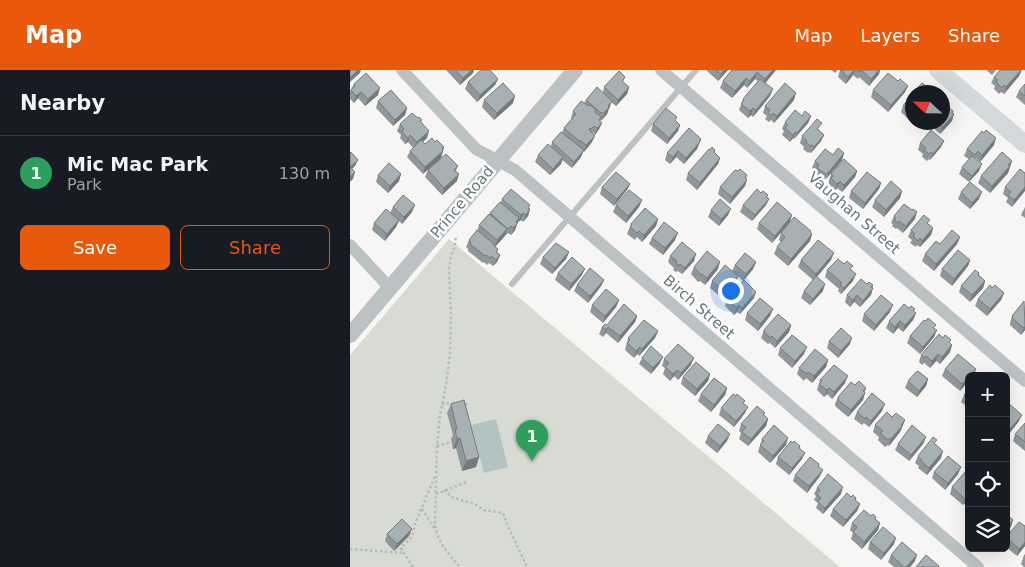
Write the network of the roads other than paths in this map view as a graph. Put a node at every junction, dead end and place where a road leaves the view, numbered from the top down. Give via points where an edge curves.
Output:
1 (402, 70) edge
2 (575, 70) edge
3 (661, 70) edge
4 (696, 70) edge
5 (938, 70) edge
6 (681, 87) junction
7 (1025, 144) edge
8 (497, 161) junction
9 (569, 217) junction
10 (350, 244) edge
11 (512, 284) dead end
12 (390, 288) junction
13 (350, 335) edge
14 (1025, 381) edge
15 (978, 567) edge

1 - 8 street, Birch Street via 476,149
2 - 8 street, Prince Road
3 - 6 street, Vaughan Street
4 - 6 lane
5 - 7 main road
6 - 9 lane
6 - 14 street, Vaughan Street
8 - 9 street, Birch Street via 515,170
8 - 12 street, Prince Road
9 - 11 lane
9 - 15 street, Birch Street
10 - 12 street
12 - 13 street, Prince Road

